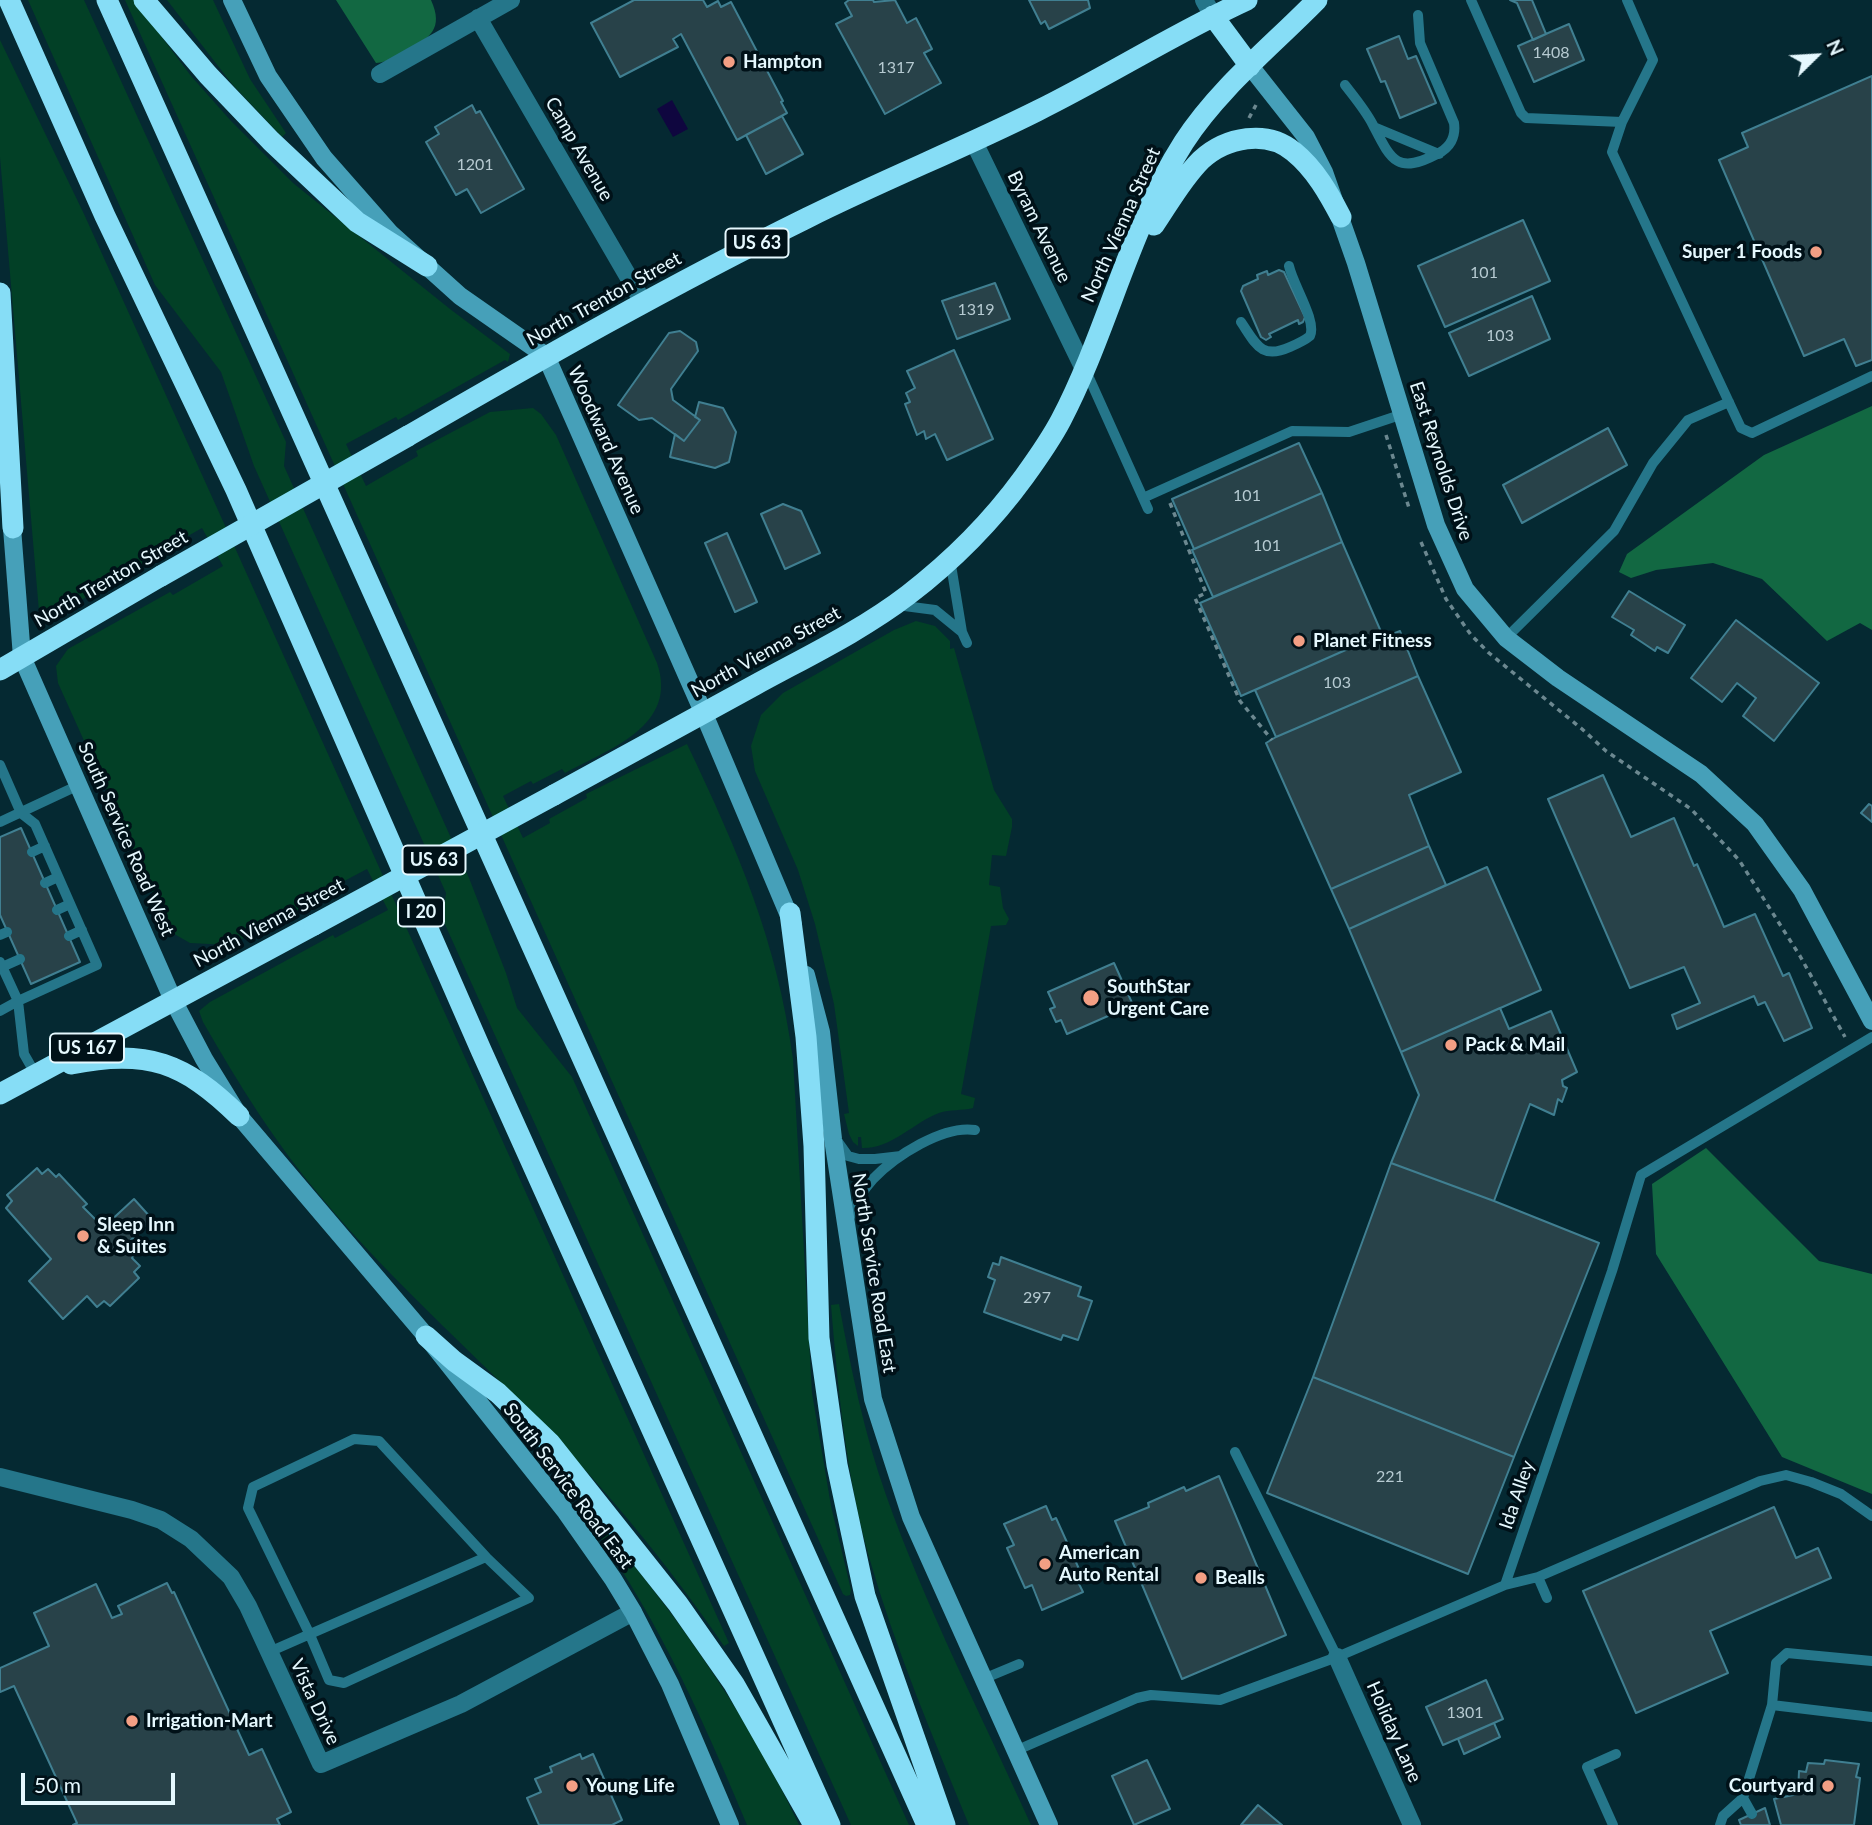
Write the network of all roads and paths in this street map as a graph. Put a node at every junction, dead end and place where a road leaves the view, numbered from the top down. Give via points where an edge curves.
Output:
1 (9, 0) edge
2 (107, 0) edge
3 (144, 0) edge
4 (232, 0) edge
5 (511, 0) edge
6 (1247, 0) edge
7 (1317, 0) edge
8 (1471, 0) edge
9 (1627, 0) edge
10 (1209, 8) edge
11 (1418, 15) dead end
12 (478, 18) junction
13 (1250, 66) junction
14 (380, 74) dead end
15 (1345, 85) dead end
16 (1256, 105) dead end
17 (1622, 121) junction
18 (1249, 123) dead end
19 (1374, 127) junction
20 (974, 142) junction
21 (1439, 154) junction
22 (1341, 217) junction
23 (427, 266) junction
24 (1289, 266) dead end
25 (1115, 290) junction
26 (0, 293) edge
27 (643, 302) junction
28 (1241, 322) dead end
29 (547, 356) junction
30 (1084, 369) junction
31 (1872, 376) edge
32 (1729, 402) junction
33 (1402, 414) junction
34 (0, 447) edge
35 (1169, 502) dead end
36 (13, 528) junction
37 (950, 559) junction
38 (894, 604) junction
39 (962, 632) junction
40 (1506, 638) junction
41 (967, 643) dead end
42 (22, 657) junction
43 (0, 670) edge
44 (1557, 710) dead end
45 (704, 713) junction
46 (1272, 740) dead end
47 (0, 765) edge
48 (79, 785) junction
49 (21, 813) junction
50 (0, 822) edge
51 (45, 846) junction
52 (32, 852) dead end
53 (58, 877) junction
54 (45, 883) dead end
55 (70, 904) junction
56 (57, 909) dead end
57 (790, 913) junction
58 (82, 930) junction
59 (69, 936) dead end
60 (20, 959) dead end
61 (1, 965) edge
62 (173, 1000) junction
63 (18, 1001) junction
64 (0, 1011) edge
65 (1872, 1021) edge
66 (1842, 1034) dead end
67 (1872, 1037) edge
68 (42, 1072) junction
69 (0, 1094) edge
70 (239, 1116) junction
71 (831, 1129) junction
72 (975, 1130) dead end
73 (904, 1155) junction
74 (845, 1227) junction
75 (426, 1336) junction
76 (1235, 1452) dead end
77 (0, 1476) edge
78 (1872, 1516) edge
79 (486, 1557) junction
80 (1538, 1577) junction
81 (1504, 1586) junction
82 (1547, 1598) dead end
83 (633, 1612) junction
84 (310, 1635) junction
85 (270, 1653) junction
86 (1337, 1657) junction
87 (1872, 1661) edge
88 (1019, 1664) dead end
89 (983, 1679) junction
90 (1772, 1705) junction
91 (1872, 1717) edge
92 (1015, 1751) junction
93 (1616, 1754) dead end
94 (1743, 1798) junction
95 (1752, 1814) dead end
96 (730, 1825) edge
97 (814, 1825) edge
98 (830, 1825) edge
99 (927, 1825) edge
100 (945, 1825) edge
101 (1049, 1825) edge
102 (1412, 1825) edge
103 (1613, 1825) edge
104 (1720, 1825) edge

1 - 98 highway, I 20 via 105,216 236,490 487,1063
2 - 99 highway
3 - 23 highway via 208,75 347,213
4 - 23 main road, Woodward Avenue via 268,76 324,158 390,233
5 - 12 street
6 - 10 highway, North Trenton Street / US 63
7 - 13 highway, North Vienna Street / US 63
8 - 17 lane via 1526,118
9 - 17 lane via 1653,60
10 - 13 highway
10 - 20 highway, North Trenton Street / US 63 via 1063,98
11 - 21 lane via 1420,43 1454,123 1452,140
12 - 14 street
12 - 27 street, Camp Avenue
13 - 22 main road, East Reynolds Drive via 1316,153
13 - 25 highway, North Vienna Street / US 63 via 1185,142 1160,186
15 - 19 lane
16 - 18 path
17 - 32 lane via 1612,152
19 - 21 lane
19 - 21 lane via 1386,152 1403,164
20 - 27 highway, North Trenton Street / US 63 via 864,190
20 - 30 street, Byram Avenue
22 - 25 highway via 1329,193 1294,152 1259,138 1232,141 1203,158 1185,178
22 - 33 main road, East Reynolds Drive
23 - 29 main road, Woodward Avenue via 460,296
24 - 28 lane via 1312,324 1310,336 1268,353
25 - 30 highway, North Vienna Street / US 63
26 - 36 highway
27 - 29 highway, North Trenton Street / US 63
29 - 42 highway, North Trenton Street / US 63, bridge
29 - 45 main road, Woodward Avenue
30 - 33 lane via 1146,503 1292,431 1349,432
30 - 37 highway, North Vienna Street / US 63 via 1061,421 1022,479
31 - 32 lane via 1752,433 1741,428
32 - 40 lane via 1688,420 1653,463 1614,531
33 - 40 main road, East Reynolds Drive via 1436,525 1465,589
34 - 36 main road, South Service Road West
35 - 46 path via 1206,593 1195,598 1240,701
36 - 42 main road, South Service Road West
37 - 38 highway, North Vienna Street / US 63
37 - 39 lane
38 - 39 lane via 936,610
38 - 45 highway, North Vienna Street / US 63
39 - 41 lane
40 - 65 main road, East Reynolds Drive via 1701,774 1755,824 1802,890
42 - 43 highway, North Trenton Street
42 - 48 main road, South Service Road West
44 - 66 path via 1712,829 1757,886
45 - 57 main road, North Service Road East
45 - 62 highway, North Vienna Street / US 63, bridge
47 - 49 lane
48 - 49 lane
48 - 62 main road, South Service Road West
49 - 50 lane
49 - 51 lane via 35,824
51 - 52 lane
51 - 53 lane
53 - 54 lane
53 - 55 lane
55 - 56 lane
55 - 58 lane
57 - 71 main road, North Service Road East via 821,1032
57 - 100 highway via 814,1146 819,1338 837,1465 865,1596
58 - 59 lane
58 - 63 lane via 97,965
60 - 61 lane
61 - 63 lane
62 - 68 highway, North Vienna Street / US 167
62 - 70 main road, South Service Road West
63 - 64 lane
63 - 68 lane via 24,1054
67 - 81 lane, Ida Alley via 1641,1175
68 - 69 highway, North Vienna Street / US 167
68 - 70 highway via 97,1058 128,1056 153,1061 191,1077
70 - 75 main road, South Service Road West
71 - 73 lane via 848,1156
71 - 74 main road, North Service Road East
72 - 73 lane via 942,1134
73 - 74 lane via 875,1177
74 - 89 main road, North Service Road East via 873,1399 911,1517
75 - 83 main road, South Service Road East via 566,1511
75 - 97 highway via 498,1393 550,1443 678,1604 734,1684
76 - 86 lane
77 - 85 street, Vista Drive via 132,1510 161,1520 191,1539 231,1577
78 - 80 lane via 1841,1494 1786,1475 1760,1481
79 - 84 lane
79 - 84 lane via 529,1598 344,1683 329,1680
79 - 84 lane via 379,1441 354,1439 253,1487 248,1508
80 - 81 lane
80 - 82 lane
81 - 86 lane
83 - 85 street, Vista Drive via 461,1703 321,1764
83 - 96 main road, South Service Road East via 670,1684
84 - 85 lane
86 - 92 lane via 1220,1700 1137,1698
86 - 102 street, Holiday Lane
87 - 90 lane via 1787,1653 1776,1663
88 - 89 lane
89 - 92 main road, North Service Road East
90 - 91 lane
90 - 94 lane
92 - 101 main road, North Service Road East
93 - 103 lane via 1587,1767
94 - 95 lane
94 - 104 lane via 1723,1816

